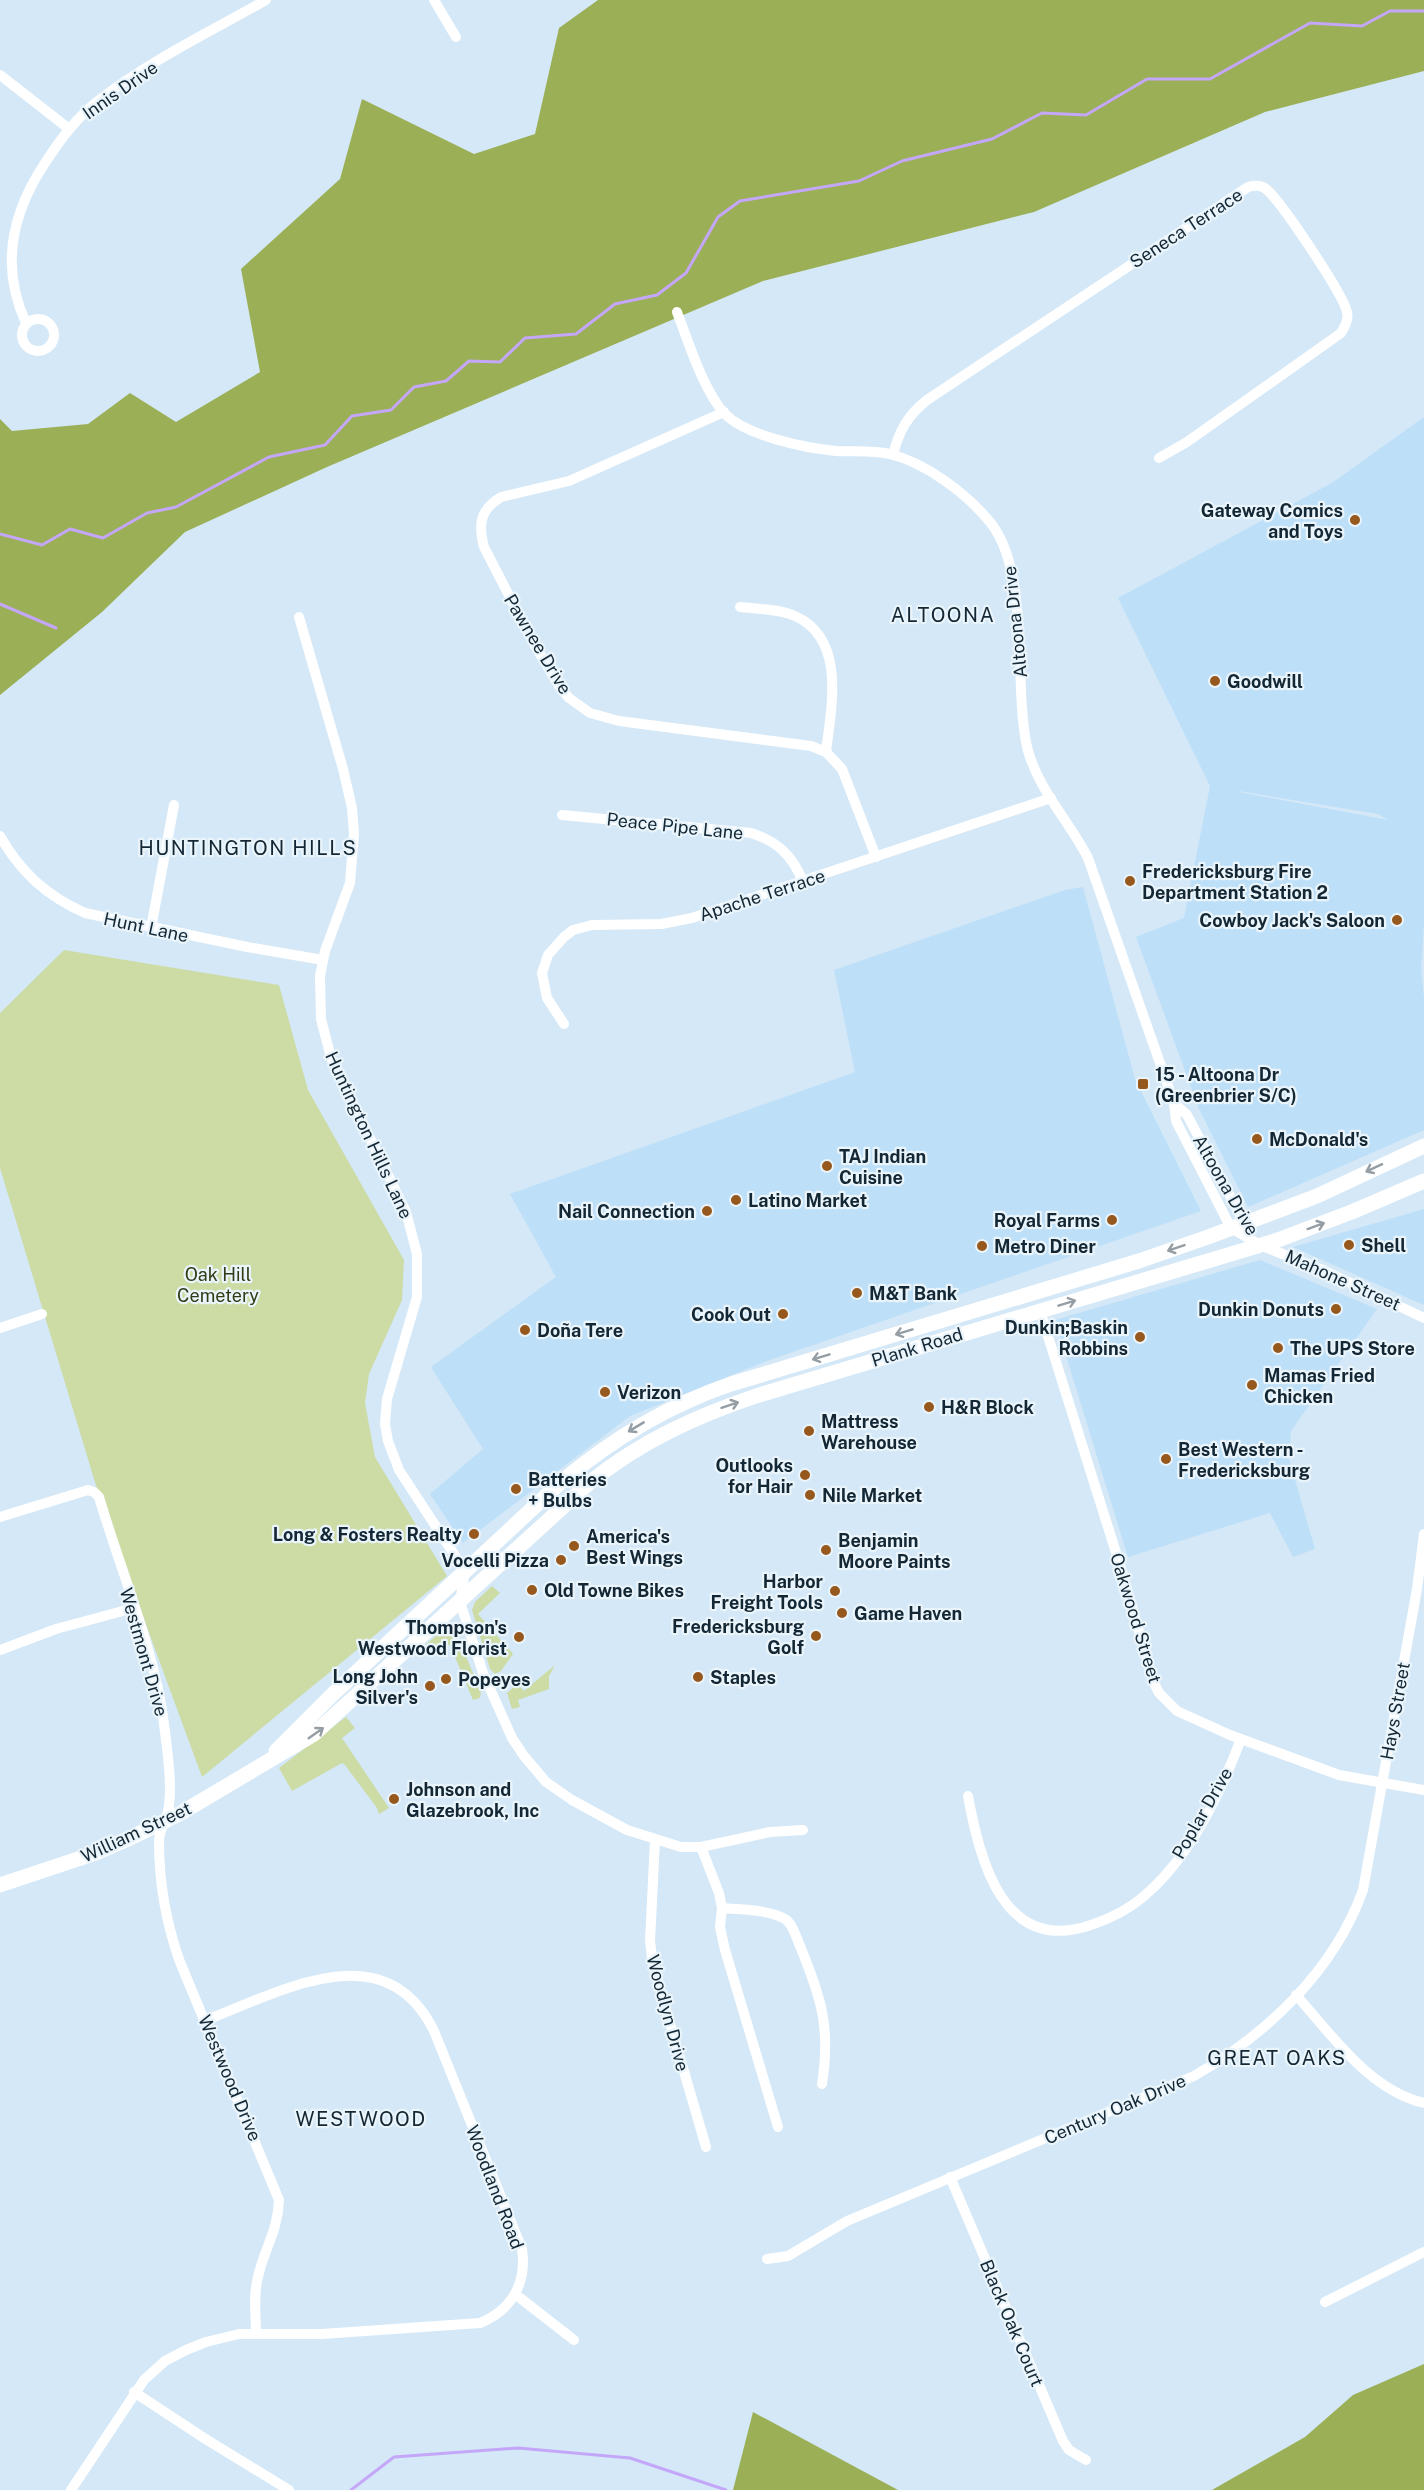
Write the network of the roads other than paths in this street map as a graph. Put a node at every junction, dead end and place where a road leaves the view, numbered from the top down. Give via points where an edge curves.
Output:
1 (266, 0) edge
2 (434, 0) edge
3 (456, 37) dead end
4 (0, 75) edge
5 (68, 129) junction
6 (676, 312) dead end
7 (26, 323) dead end
8 (724, 412) junction
9 (893, 455) junction
10 (1159, 458) dead end
11 (740, 607) dead end
12 (299, 617) dead end
13 (826, 752) junction
14 (1051, 798) junction
15 (174, 805) dead end
16 (562, 814) dead end
17 (0, 836) edge
18 (876, 857) junction
19 (803, 882) junction
20 (151, 928) junction
21 (323, 960) junction
22 (564, 1024) dead end
23 (1424, 1146) edge
24 (1424, 1181) edge
25 (1238, 1226) junction
26 (1260, 1245) junction
27 (991, 1305) junction
28 (1040, 1311) junction
29 (42, 1314) dead end
30 (1424, 1318) edge
31 (935, 1322) junction
32 (0, 1328) edge
33 (971, 1332) junction
34 (906, 1351) junction
35 (0, 1518) edge
36 (1424, 1534) edge
37 (465, 1571) junction
38 (460, 1602) junction
39 (134, 1608) junction
40 (0, 1650) edge
41 (1241, 1739) junction
42 (265, 1762) junction
43 (1383, 1782) junction
44 (1424, 1790) edge
45 (968, 1796) dead end
46 (163, 1822) junction
47 (803, 1830) dead end
48 (655, 1840) junction
49 (701, 1847) junction
50 (0, 1885) edge
51 (722, 1908) junction
52 (1296, 1995) junction
53 (206, 2020) junction
54 (822, 2084) dead end
55 (1424, 2103) edge
56 (778, 2127) dead end
57 (706, 2148) dead end
58 (950, 2177) junction
59 (1424, 2252) edge
60 (767, 2259) dead end
61 (514, 2294) junction
62 (1325, 2302) dead end
63 (256, 2334) junction
64 (574, 2340) dead end
65 (134, 2392) junction
66 (1086, 2460) dead end
67 (70, 2490) edge
68 (289, 2490) edge

1 - 5 street, Innis Drive via 138,73 98,101
2 - 3 street
4 - 5 street
5 - 7 street, Innis Drive via 13,220 6,256 8,284
6 - 8 street, Altoona Drive via 699,368
8 - 9 street, Altoona Drive via 745,428 814,448
8 - 13 street, Pawnee Drive via 569,481 501,497 483,516 480,530 484,547 554,678 580,707 619,721 811,746
9 - 10 street, Seneca Terrace via 906,420 927,400 1248,187 1260,186 1288,216 1335,287 1347,310 1345,326 1341,333
9 - 14 street, Altoona Drive via 956,489 1000,537 1013,577 1028,748
11 - 13 street via 796,617 807,623 821,640 832,679
12 - 21 street, Huntington Hills Lane via 343,769 354,833 350,883
13 - 18 street via 847,778
14 - 18 street, Apache Terrace
14 - 25 street, Altoona Drive via 1075,832 1094,874 1174,1103 1176,1121
15 - 20 street
16 - 19 street, Peace Pipe Lane via 751,833 784,850
17 - 20 street, Hunt Lane via 32,880 66,905 101,918
18 - 19 street, Apache Terrace
19 - 22 street, Apache Terrace via 683,920 592,925 573,930 548,955 542,973 547,998
20 - 21 street, Hunt Lane
21 - 37 street, Huntington Hills Lane via 320,995 331,1058 406,1212 417,1254 419,1275 414,1309 387,1399 388,1441 399,1470
23 -> 25 highway, Plank Road via 1317,1196
26 -> 24 highway, Plank Road
25 - 26 street, Altoona Drive
25 -> 27 highway, Plank Road
28 -> 26 highway, Plank Road
26 - 30 street, Mahone Street
27 - 31 highway, Plank Road
27 - 33 highway via 973,1321
28 - 33 highway, Plank Road
28 - 41 street, Oakwood Street via 1153,1681 1178,1712
29 - 32 street
31 - 34 highway via 934,1333
31 -> 37 highway, Plank Road via 731,1384 652,1417 577,1469
33 - 34 highway, Plank Road
38 -> 34 highway, Plank Road via 595,1478 663,1433 724,1407
35 - 39 street, Westmont Drive via 88,1490 94,1492 99,1497
36 - 43 street, Hays Street
37 - 38 street
37 - 42 highway, William Street
42 -> 38 highway, William Street via 323,1728
38 - 48 street via 483,1674 512,1738 531,1765 546,1782 572,1800 627,1830
39 - 40 street via 56,1629
39 - 46 street, Westmont Drive via 165,1727 168,1810
41 - 43 street, Oakwood Street via 1339,1775
41 - 45 street, Poplar Drive via 1212,1805 1161,1878 1143,1898 1078,1929 1054,1931 1028,1922 1010,1910 992,1882 975,1833
42 - 46 highway, William Street
43 - 44 street, Oakwood Street
43 - 52 street, Century Oak Drive via 1363,1890 1354,1914 1343,1936
46 - 50 highway, William Street via 93,1854
46 - 53 street, Westwood Drive via 159,1840 167,1921
47 - 49 street via 770,1832
48 - 49 street
48 - 57 street, Woodlyn Drive via 650,1941 653,1965
49 - 51 street
51 - 54 street via 782,1917 792,1927 820,1997 825,2050
51 - 56 street via 724,1950
52 - 55 street via 1356,2062 1405,2098
52 - 58 street, Century Oak Drive via 1243,2044 1194,2076
53 - 61 street, Woodland Road via 315,1979 336,1975 373,1978 410,1999 434,2031 522,2249 523,2272
53 - 63 street, Westwood Drive via 279,2200 278,2219 255,2291
58 - 60 street, Century Oak Drive via 847,2221 788,2256
58 - 66 street, Black Oak Court via 1063,2441
59 - 62 street
61 - 63 street, Woodland Road via 502,2312 480,2323 322,2334
61 - 64 street
63 - 65 street, Woodland Road via 225,2337 186,2350 152,2371
65 - 67 street, Woodland Road
65 - 68 street

